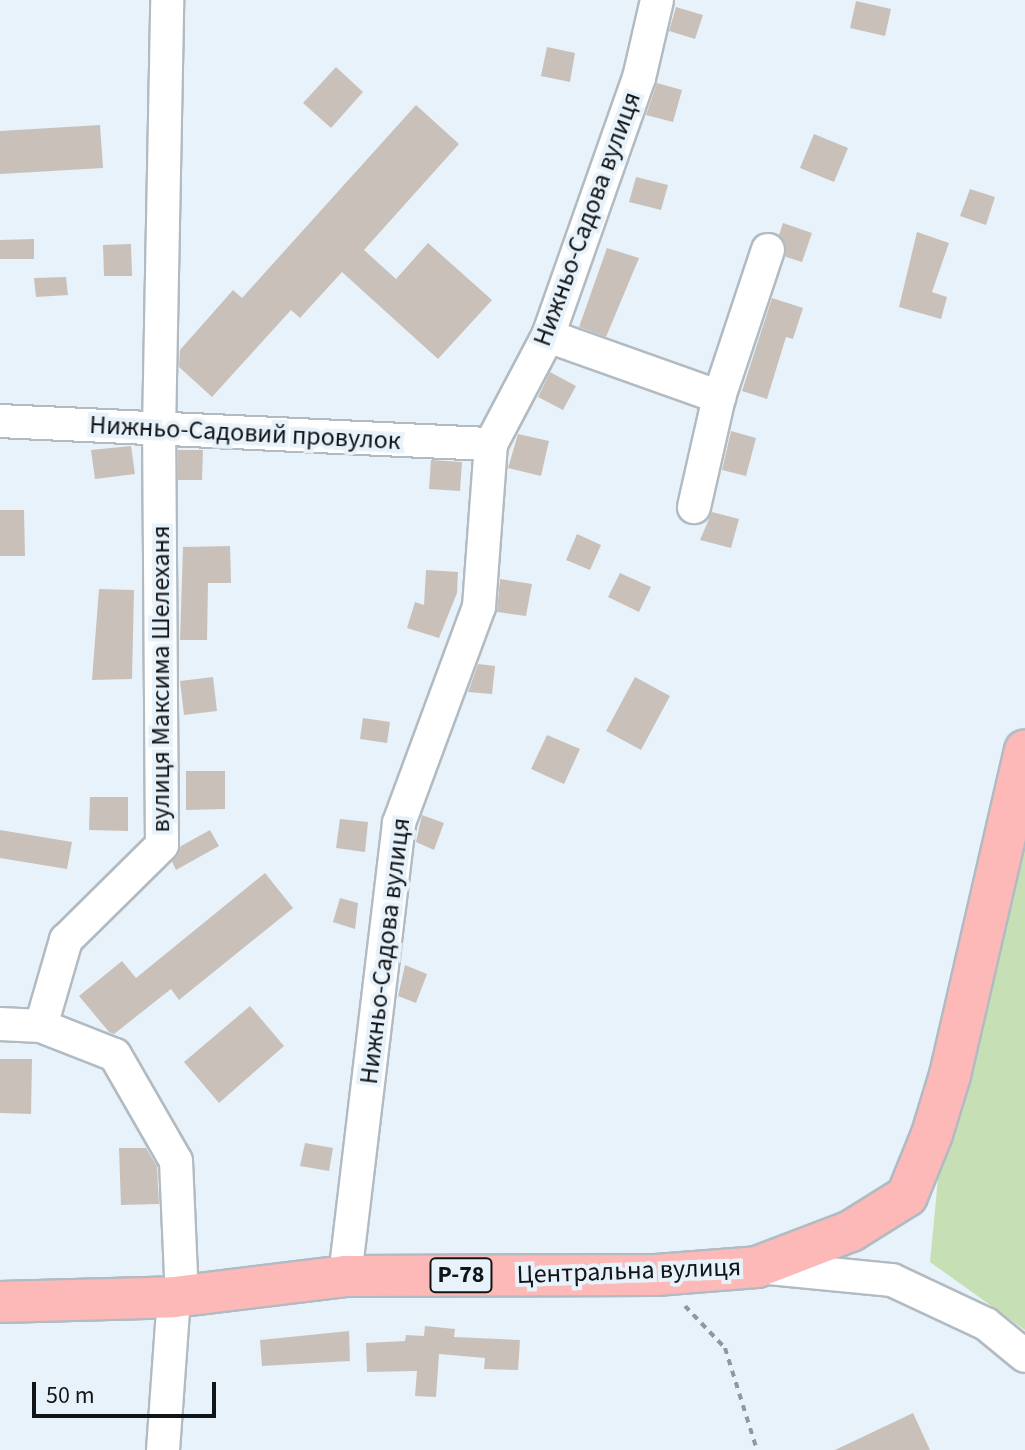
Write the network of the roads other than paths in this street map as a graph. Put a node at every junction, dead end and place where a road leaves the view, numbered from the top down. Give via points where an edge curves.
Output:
1 (167, 0) edge
2 (657, 0) edge
3 (768, 250) dead end
4 (548, 336) junction
5 (719, 397) junction
6 (0, 421) edge
7 (159, 431) junction
8 (491, 444) junction
9 (694, 507) dead end
10 (1025, 751) edge
11 (0, 1024) edge
12 (41, 1026) junction
13 (757, 1267) junction
14 (345, 1276) junction
15 (178, 1297) junction
16 (0, 1302) edge
17 (1025, 1356) edge
18 (163, 1450) edge

1 - 7 street, вулиця Максима Шелеханя
2 - 4 street, Нижньо-Садова вулиця via 639,78
3 - 5 street
4 - 5 street
4 - 8 street, Нижньо-Садова вулиця
5 - 9 street
6 - 7 street, Нижньо-Садовий провулок
7 - 8 street, Нижньо-Садовий провулок
7 - 12 street, вулиця Максима Шелеханя via 162,845 66,940
8 - 14 street, Нижньо-Садова вулиця via 479,607 399,823
10 - 13 main road, Центральна вулиця / Р-78 via 950,1075 907,1196 851,1231
11 - 12 street
12 - 15 street via 115,1055 176,1161
13 - 14 main road, Центральна вулиця / Р-78 via 656,1275
13 - 17 street via 892,1280 986,1324
14 - 15 main road, Центральна вулиця / Р-78
15 - 16 main road, Центральна вулиця / Р-78
15 - 18 street

